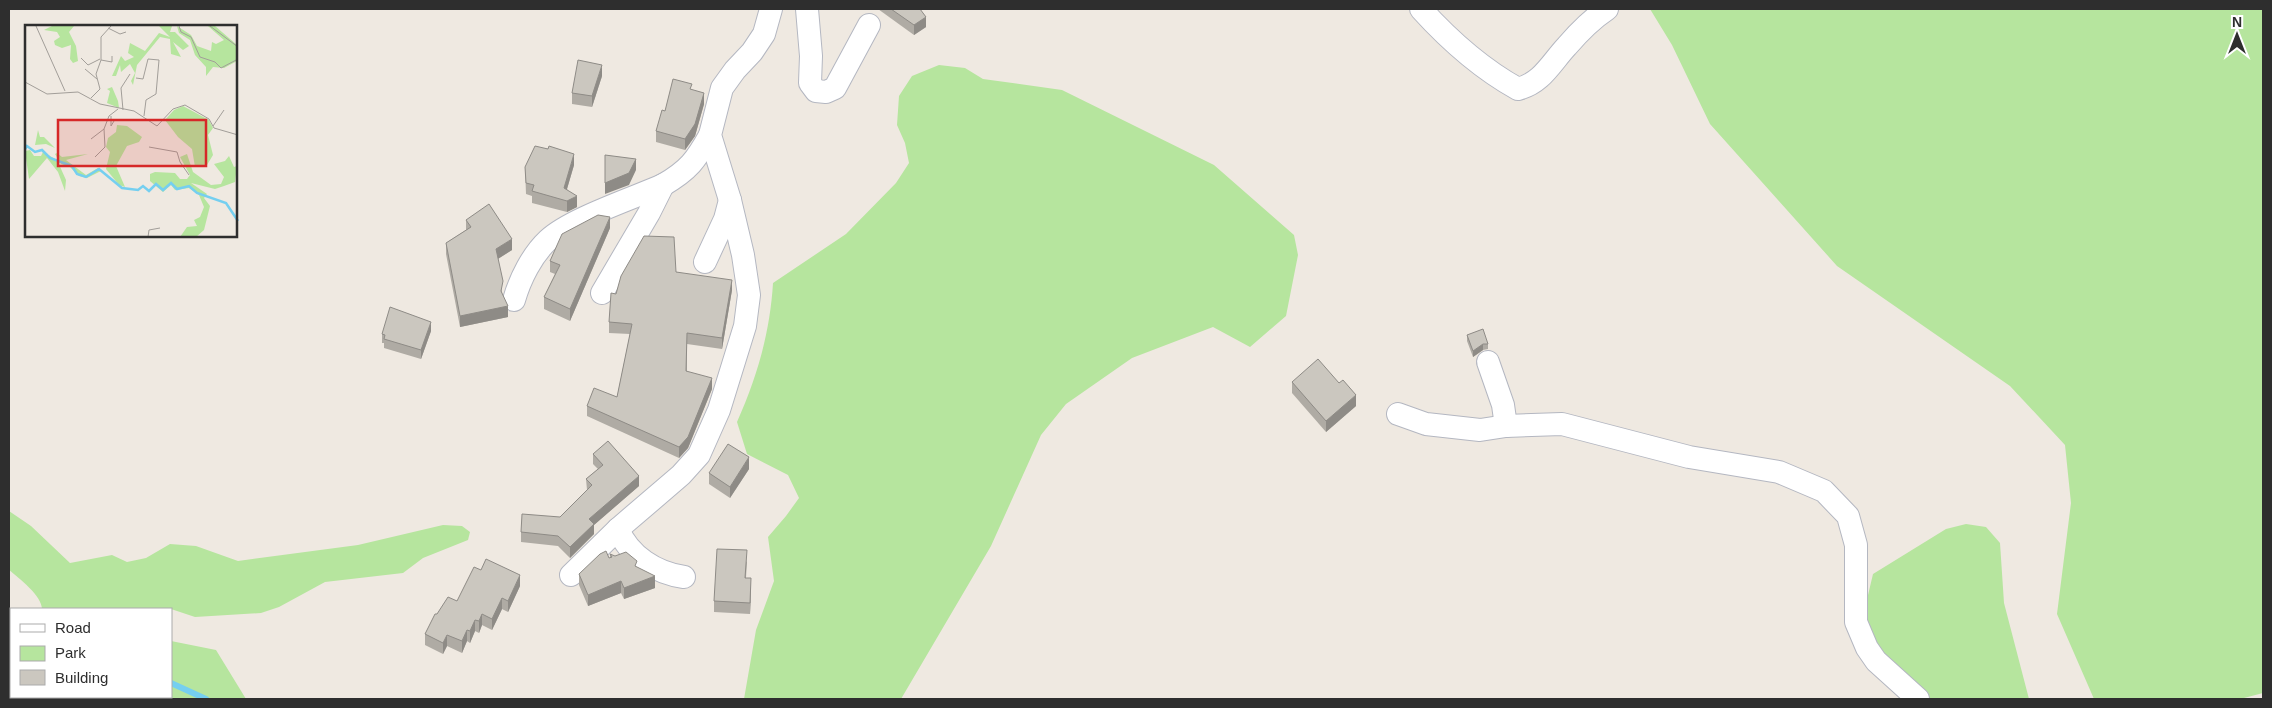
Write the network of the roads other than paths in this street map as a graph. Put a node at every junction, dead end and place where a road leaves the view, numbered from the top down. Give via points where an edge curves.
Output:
1 (771, 9) edge
2 (807, 9) edge
3 (1421, 9) edge
4 (1608, 9) edge
5 (869, 25) dead end
6 (710, 135) junction
7 (663, 185) junction
8 (730, 200) junction
9 (705, 262) dead end
10 (602, 293) dead end
11 (514, 300) dead end
12 (1488, 362) dead end
13 (1398, 414) dead end
14 (1506, 426) junction
15 (618, 530) junction
16 (571, 575) dead end
17 (684, 577) dead end
18 (1918, 699) edge

1 - 6 street via 764,34 722,88
2 - 5 street via 810,83 816,90 826,92 835,88
3 - 4 street via 1449,40 1489,73 1518,89 1542,76 1586,26
6 - 7 street via 696,161
6 - 8 street
7 - 10 street
7 - 11 street via 570,225 548,240 528,267
8 - 9 street
8 - 15 street via 744,255 749,295 744,326 719,410 699,455
12 - 14 street via 1504,405
13 - 14 street via 1426,424 1480,430
14 - 18 street via 1562,424 1689,457 1779,472 1824,491 1848,516 1856,545 1856,622 1867,648 1876,661
15 - 16 street
15 - 17 street via 623,541 644,562

